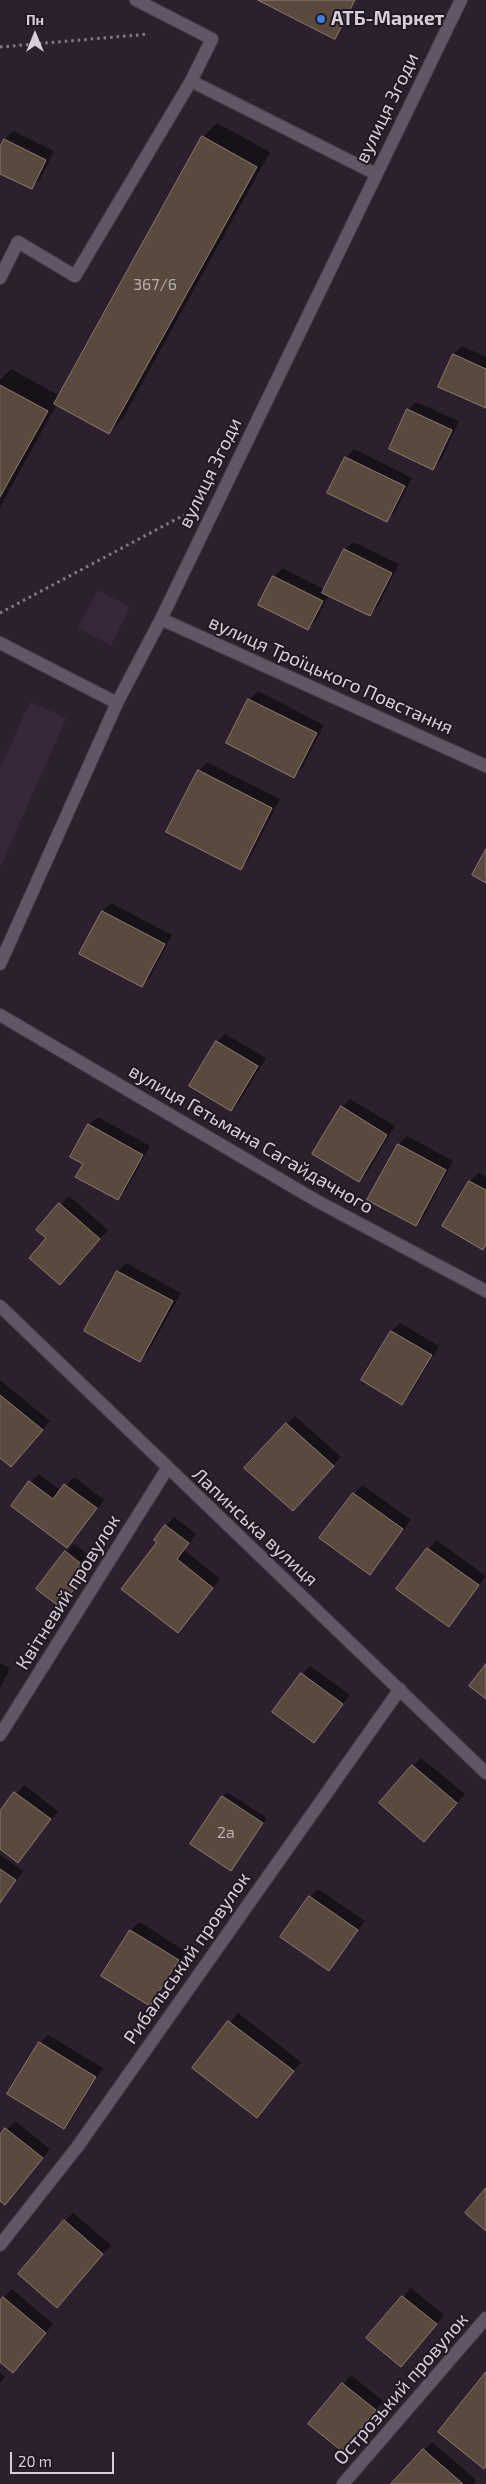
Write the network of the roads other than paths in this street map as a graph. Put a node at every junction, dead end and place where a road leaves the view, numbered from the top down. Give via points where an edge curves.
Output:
1 (136, 0) edge
2 (461, 0) edge
3 (191, 81) junction
4 (376, 174) junction
5 (0, 278) edge
6 (160, 619) junction
7 (0, 643) edge
8 (117, 703) junction
9 (486, 766) edge
10 (0, 964) edge
11 (0, 1015) edge
12 (486, 1291) edge
13 (0, 1306) edge
14 (167, 1469) junction
15 (400, 1689) junction
16 (0, 1735) edge
17 (486, 1773) edge
18 (0, 2245) edge
19 (486, 2318) edge
20 (344, 2484) edge

1 - 3 street via 212,39
2 - 4 street, вулиця Згоди
3 - 4 street
3 - 5 street via 75,276 18,242
4 - 6 street, вулиця Згоди
6 - 8 street, вулиця Згоди
6 - 9 street, вулиця Троїцького Повстання
7 - 8 street
8 - 10 street, вулиця Згоди
11 - 12 street, вулиця Гетьмана Сагайдачного via 317,1201
13 - 14 street, Лапинська вулиця
14 - 15 street, Лапинська вулиця
14 - 16 street, Квітневий провулок
15 - 17 street, Лапинська вулиця
15 - 18 street, Рибальський провулок via 78,2146
19 - 20 street, Острозький провулок

